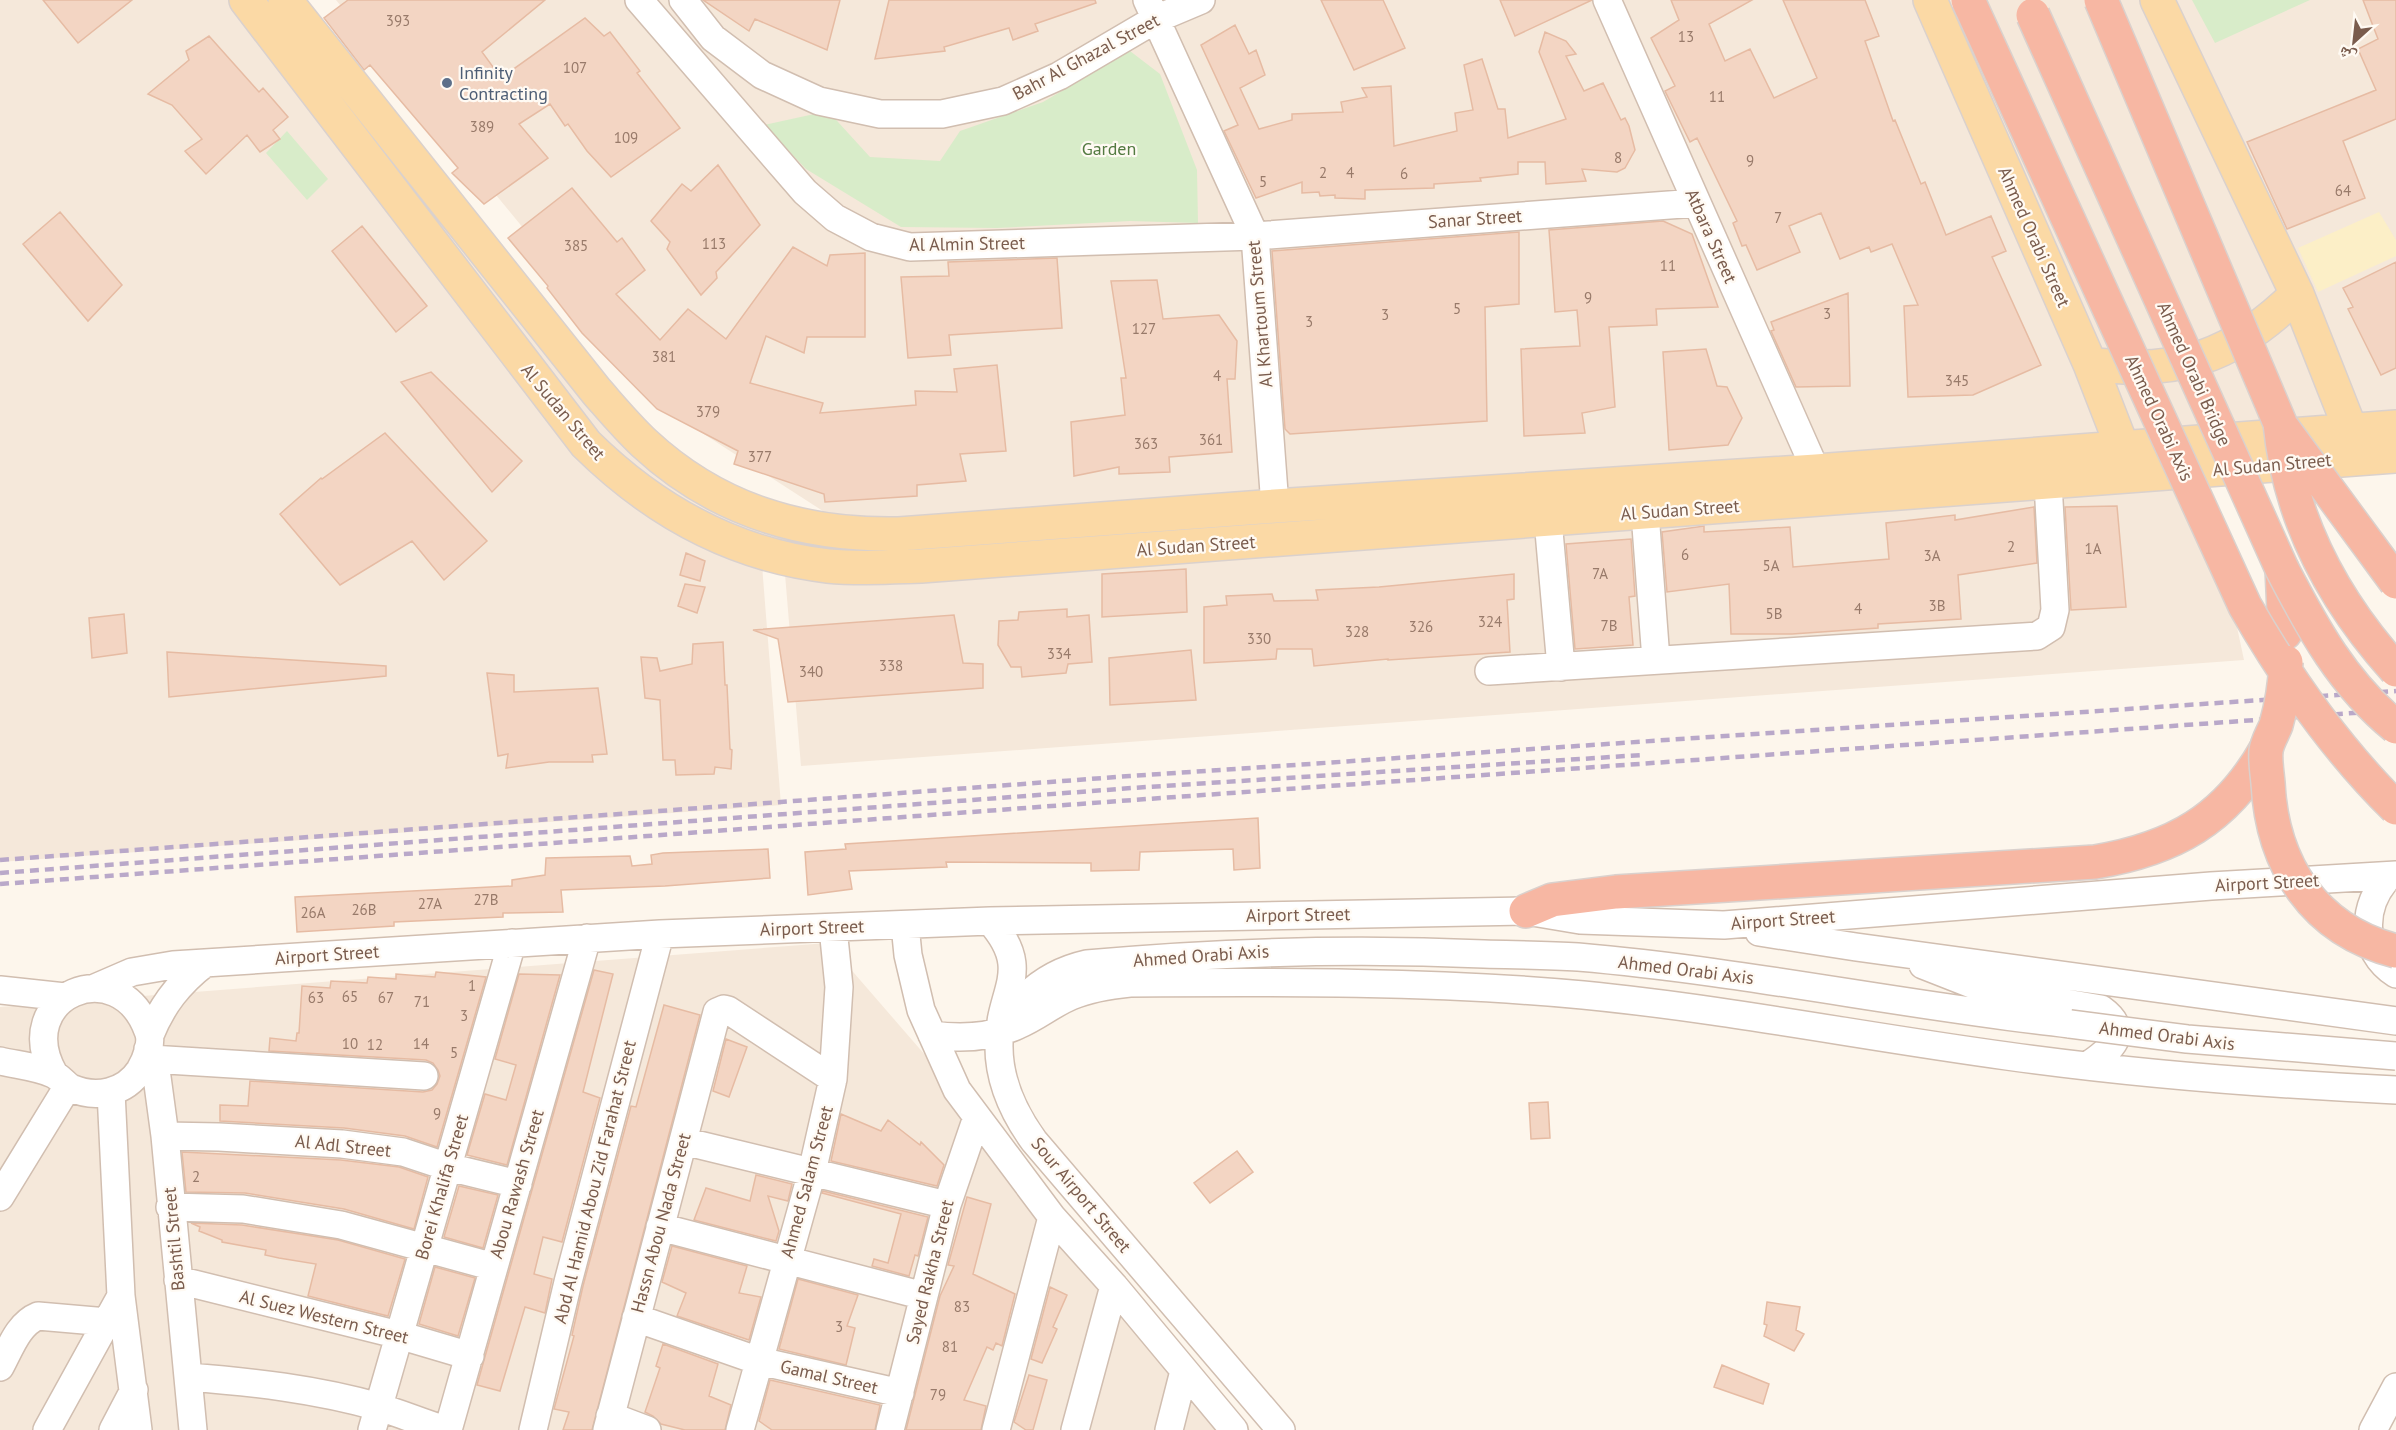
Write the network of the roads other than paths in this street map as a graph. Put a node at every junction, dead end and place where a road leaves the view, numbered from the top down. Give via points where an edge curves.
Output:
1 (246, 0) edge
2 (285, 0) edge
3 (639, 0) edge
4 (683, 0) edge
5 (1201, 0) edge
6 (1607, 0) edge
7 (1929, 0) edge
8 (1968, 0) edge
9 (2101, 0) edge
10 (2157, 0) edge
11 (2030, 8) edge
12 (1152, 10) edge
13 (1696, 203) junction
14 (1255, 236) junction
15 (2297, 294) junction
16 (2090, 364) junction
17 (2280, 423) junction
18 (2396, 427) edge
19 (2357, 444) junction
20 (2396, 456) edge
21 (2128, 462) junction
22 (1816, 471) junction
23 (693, 481) junction
24 (2048, 483) junction
25 (1275, 506) junction
26 (1645, 513) junction
27 (682, 518) junction
28 (1548, 520) junction
29 (2282, 569) junction
30 (2396, 582) edge
31 (1656, 660) junction
32 (1561, 667) junction
33 (2396, 670) edge
34 (1489, 672) dead end
35 (2396, 727) edge
36 (2266, 749) junction
37 (2396, 808) edge
38 (2393, 876) edge
39 (1526, 911) junction
40 (990, 921) junction
41 (1724, 924) junction
42 (905, 925) junction
43 (833, 928) junction
44 (660, 933) junction
45 (587, 939) junction
46 (512, 943) junction
47 (2396, 951) edge
48 (1900, 952) junction
49 (205, 963) junction
50 (2396, 974) edge
51 (95, 988) junction
52 (0, 990) edge
53 (64, 997) junction
54 (2396, 1021) edge
55 (999, 1032) junction
56 (932, 1035) junction
57 (150, 1048) junction
58 (2396, 1056) edge
59 (0, 1061) edge
60 (2087, 1066) junction
61 (424, 1076) dead end
62 (833, 1079) junction
63 (61, 1080) junction
64 (2396, 1090) edge
65 (111, 1092) junction
66 (977, 1117) junction
67 (165, 1136) junction
68 (683, 1141) junction
69 (448, 1167) junction
70 (812, 1172) junction
71 (518, 1184) junction
72 (0, 1197) edge
73 (946, 1205) junction
74 (170, 1207) junction
75 (1052, 1217) junction
76 (660, 1227) junction
77 (424, 1247) junction
78 (786, 1260) junction
79 (494, 1267) junction
80 (178, 1280) junction
81 (1114, 1287) junction
82 (121, 1296) junction
83 (924, 1296) junction
84 (636, 1318) junction
85 (107, 1322) junction
86 (399, 1335) junction
87 (470, 1356) junction
88 (759, 1361) junction
89 (0, 1367) edge
90 (1184, 1371) junction
91 (188, 1377) junction
92 (2396, 1387) edge
93 (134, 1390) junction
94 (900, 1393) junction
95 (375, 1419) edge
96 (609, 1423) edge
97 (47, 1430) edge
98 (113, 1430) edge
99 (138, 1430) edge
100 (193, 1430) edge
101 (446, 1430) edge
102 (533, 1430) edge
103 (647, 1430) edge
104 (740, 1430) edge
105 (890, 1430) edge
106 (996, 1430) edge
107 (1076, 1430) edge
108 (1169, 1430) edge
109 (1234, 1430) edge
110 (1281, 1430) edge
111 (2373, 1430) edge

1 - 27 main road, Al Sudan Street via 567,421 608,466
2 - 23 main road, Al Sudan Street via 597,392 643,442
3 - 14 street, Al Almin Street via 805,192 835,218 871,237 910,247
4 - 12 street, Bahr Al Ghazal Street via 712,38 762,75 819,101 880,114 942,114 1002,101 1059,76
5 - 12 street, Bahr Al Ghazal Street
6 - 13 street, Atbara Street
7 - 16 main road, Ahmed Orabi Street
8 - 37 highway, Ahmed Orabi Axis, bridge via 2245,606 2320,720
9 - 17 highway, bridge
10 - 15 main road
11 - 29 highway, Ahmed Orabi Bridge, bridge
12 - 14 street, Al Khartoum Street
13 - 14 street, Sanar Street
13 - 22 street, Atbara Street
14 - 25 street, Al Khartoum Street
15 - 16 main road via 2274,317 2219,352 2155,368
15 - 19 main road
16 - 21 main road, Ahmed Orabi Street
17 - 30 highway, bridge
17 - 33 highway, bridge via 2290,486 2322,566 2355,621
18 - 19 main road, Al Sudan Street
19 - 20 main road, Al Sudan Street
19 - 21 main road, Al Sudan Street
21 - 22 main road, Al Sudan Street
21 - 24 main road, Al Sudan Street
22 - 25 main road, Al Sudan Street
23 - 25 main road, Al Sudan Street via 748,510 777,520 868,534
23 - 27 main road
24 - 26 main road, Al Sudan Street
24 - 31 street via 2055,610 2051,627 2037,636
26 - 28 main road, Al Sudan Street
26 - 31 street
27 - 28 main road, Al Sudan Street via 768,554 860,568 932,566
28 - 32 street
29 - 35 highway, Ahmed Orabi Bridge, bridge via 2308,620 2342,672
29 - 36 highway, bridge via 2285,681
31 - 32 street
32 - 34 street
36 - 39 highway via 2240,789 2206,821 2143,852 2095,862 1616,892 1552,900
36 - 47 highway, bridge via 2272,822 2281,853 2296,882 2343,928
38 - 41 street, Airport Street via 2211,886
38 - 50 street, Airport Street via 2373,898 2368,926 2375,952
39 - 40 street, Airport Street
39 - 41 street, Airport Street via 1580,920
40 - 42 street, Airport Street
40 - 55 street, Sour Airport Street via 1012,961 1011,988
41 - 48 street via 1811,941
42 - 43 street, Airport Street
42 - 56 street, Sour Airport Street via 913,983
43 - 44 street, Airport Street
43 - 62 street, Ahmed Salam Street via 839,987
44 - 45 street, Airport Street
44 - 102 street, Abd Al Hamid Abou Zid Farahat Street
45 - 46 street, Airport Street
45 - 71 street, Abou Rawash Street
46 - 49 street, Airport Street
46 - 69 street, Borei Khalifa Street
48 - 54 street
48 - 60 street via 1974,985 2101,1009 2113,1021 2115,1038 2107,1052
49 - 51 street, Airport Street via 152,968
49 - 57 street via 166,1002
51 - 53 street
51 - 57 street via 124,996 140,1013
52 - 53 street
53 - 63 street via 52,1010 42,1042 45,1059
55 - 56 street via 966,1038
55 - 58 street, Ahmed Orabi Axis, bridge via 1041,982 1087,964 1223,953 1348,950 1576,957 1829,989 1995,1016 2210,1041
55 - 60 street via 1018,1026 1070,997 1130,983 1437,986 1653,1003
55 - 110 street, Sour Airport Street via 1004,1085 1028,1133
56 - 66 street, Sour Airport Street via 957,1090
57 - 61 street
57 - 65 street via 136,1076
57 - 67 street, Bashtil Street
59 - 63 street
60 - 64 street via 2222,1080
62 - 68 street, Hassn Abou Nada Street via 728,1010 720,1010
62 - 70 street, Ahmed Salam Street
63 - 65 street via 82,1092
63 - 72 street
65 - 82 street
66 - 73 street, Sayed Rakha Street
66 - 75 street, Sour Airport Street
67 - 69 street, Al Adl Street via 342,1144 403,1152
67 - 74 street, Bashtil Street
68 - 70 street
68 - 76 street, Hassn Abou Nada Street
69 - 71 street, Al Adl Street
69 - 77 street, Borei Khalifa Street
70 - 73 street
70 - 78 street, Ahmed Salam Street
71 - 79 street, Abou Rawash Street
73 - 83 street, Sayed Rakha Street
74 - 77 street via 243,1209 341,1225
74 - 80 street, Bashtil Street
75 - 81 street, Sour Airport Street
75 - 106 street
76 - 78 street
76 - 84 street, Hassn Abou Nada Street
77 - 79 street
77 - 86 street, Borei Khalifa Street
78 - 83 street
78 - 88 street, Ahmed Salam Street
79 - 87 street, Abou Rawash Street
80 - 86 street, Al Suez Western Street
80 - 91 street, Bashtil Street
81 - 90 street, Sour Airport Street
81 - 107 street
82 - 85 street
82 - 93 street
83 - 94 street, Sayed Rakha Street
84 - 88 street, Gamal Street
84 - 96 street, Hassn Abou Nada Street
85 - 89 street via 38,1316 21,1329
85 - 97 street
86 - 87 street, Al Suez Western Street
86 - 95 street, Borei Khalifa Street
87 - 101 street, Abou Rawash Street
88 - 94 street, Gamal Street
88 - 104 street, Ahmed Salam Street
90 - 108 street
90 - 109 street, Sour Airport Street
91 - 95 street via 323,1394
91 - 100 street, Bashtil Street
92 - 111 street
93 - 98 street
93 - 99 street
94 - 105 street, Sayed Rakha Street
95 - 101 street
96 - 103 street

